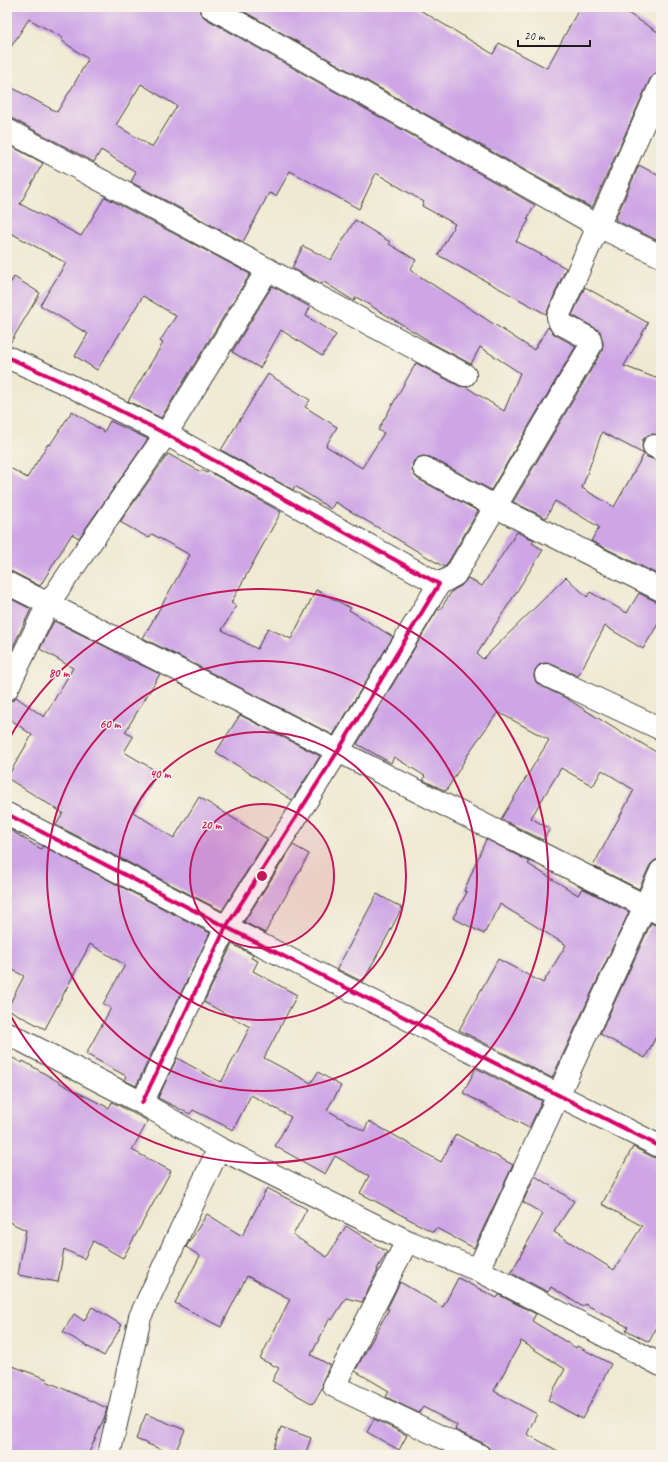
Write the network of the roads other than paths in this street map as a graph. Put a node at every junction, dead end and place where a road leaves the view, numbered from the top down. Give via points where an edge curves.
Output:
1 (211, 7) edge
2 (661, 84) edge
3 (7, 130) edge
4 (598, 226) junction
5 (661, 256) edge
6 (268, 269) junction
7 (7, 357) edge
8 (465, 375) dead end
9 (166, 434) junction
10 (424, 468) dead end
11 (496, 507) junction
12 (7, 583) edge
13 (439, 584) junction
14 (661, 590) edge
15 (48, 604) junction
16 (546, 675) dead end
17 (7, 689) edge
18 (661, 729) edge
19 (338, 751) junction
20 (7, 814) edge
21 (661, 871) edge
22 (653, 909) edge
23 (226, 927) junction
24 (7, 1033) edge
25 (558, 1096) junction
26 (142, 1103) junction
27 (661, 1147) edge
28 (219, 1148) junction
29 (407, 1241) junction
30 (478, 1270) junction
31 (661, 1364) edge
32 (109, 1455) edge
33 (479, 1455) edge

1 - 4 street
2 - 4 street
3 - 6 street
4 - 5 street
4 - 11 street via 558,317 560,323 590,339 591,345
6 - 8 street
6 - 9 street
7 - 9 street
9 - 13 street
9 - 15 street
10 - 11 street
11 - 13 street via 455,575
11 - 14 street
12 - 15 street
13 - 19 street
15 - 17 street
15 - 19 street
16 - 18 street
19 - 22 street
19 - 23 street
20 - 23 street
21 - 22 street
22 - 25 street
23 - 25 street
23 - 26 street
24 - 26 street
25 - 27 street
25 - 30 street
26 - 28 street
28 - 29 street
28 - 32 street via 140,1317
29 - 30 street
29 - 33 street via 334,1386
30 - 31 street

